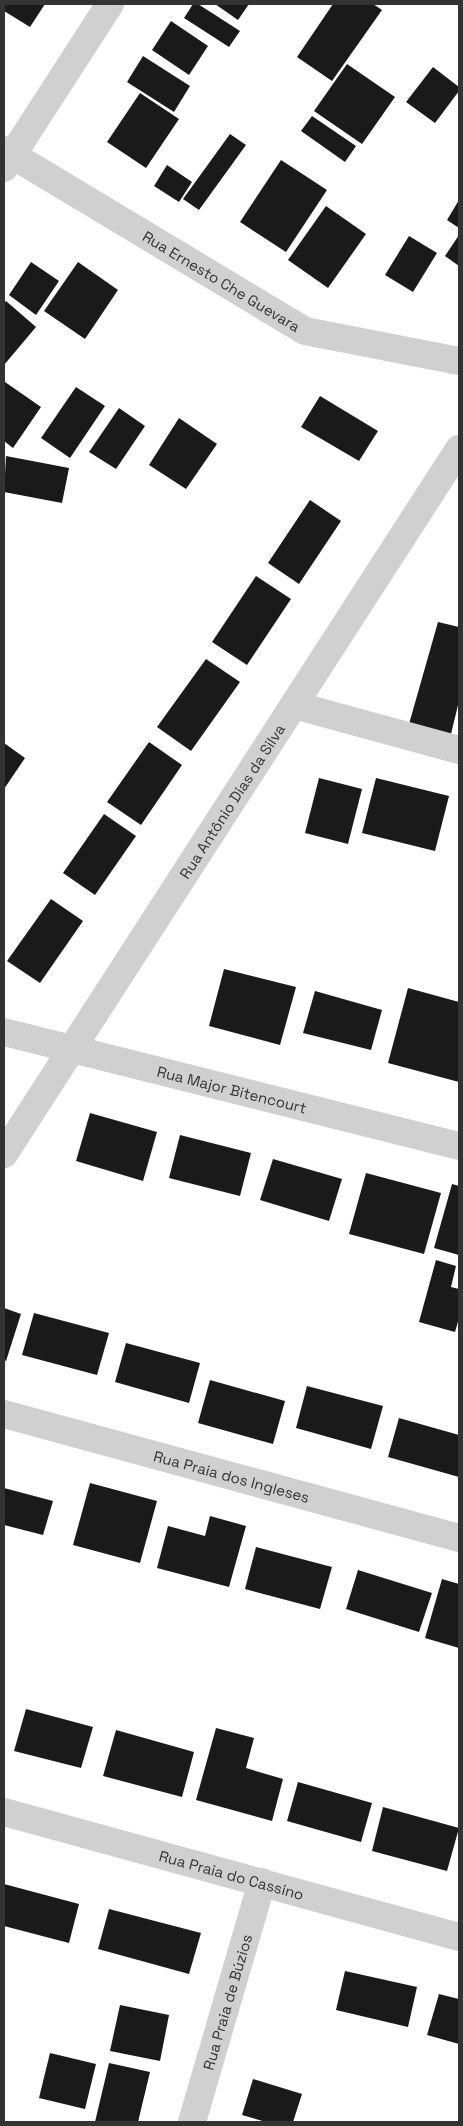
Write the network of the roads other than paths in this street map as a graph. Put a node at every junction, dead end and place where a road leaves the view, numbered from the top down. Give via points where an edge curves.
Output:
1 (110, 4) edge
2 (7, 158) edge
3 (459, 361) edge
4 (459, 449) edge
5 (294, 705) junction
6 (459, 750) edge
7 (4, 1032) edge
8 (72, 1048) junction
9 (459, 1146) edge
10 (4, 1154) edge
11 (4, 1414) edge
12 (459, 1538) edge
13 (4, 1812) edge
14 (262, 1882) junction
15 (459, 1937) edge
16 (192, 2122) edge

1 - 2 street
2 - 3 street, Rua Ernesto Che Guevara via 305,331
4 - 5 street, Rua Antônio Dias da Silva
5 - 6 street
5 - 8 street, Rua Antônio Dias da Silva
7 - 8 street, Rua Major Bitencourt
8 - 9 street, Rua Major Bitencourt
8 - 10 street, Rua Antônio Dias da Silva
11 - 12 street, Rua Praia dos Ingleses
13 - 14 street, Rua Praia do Cassino
14 - 15 street, Rua Praia do Cassino
14 - 16 street, Rua Praia de Búzios

